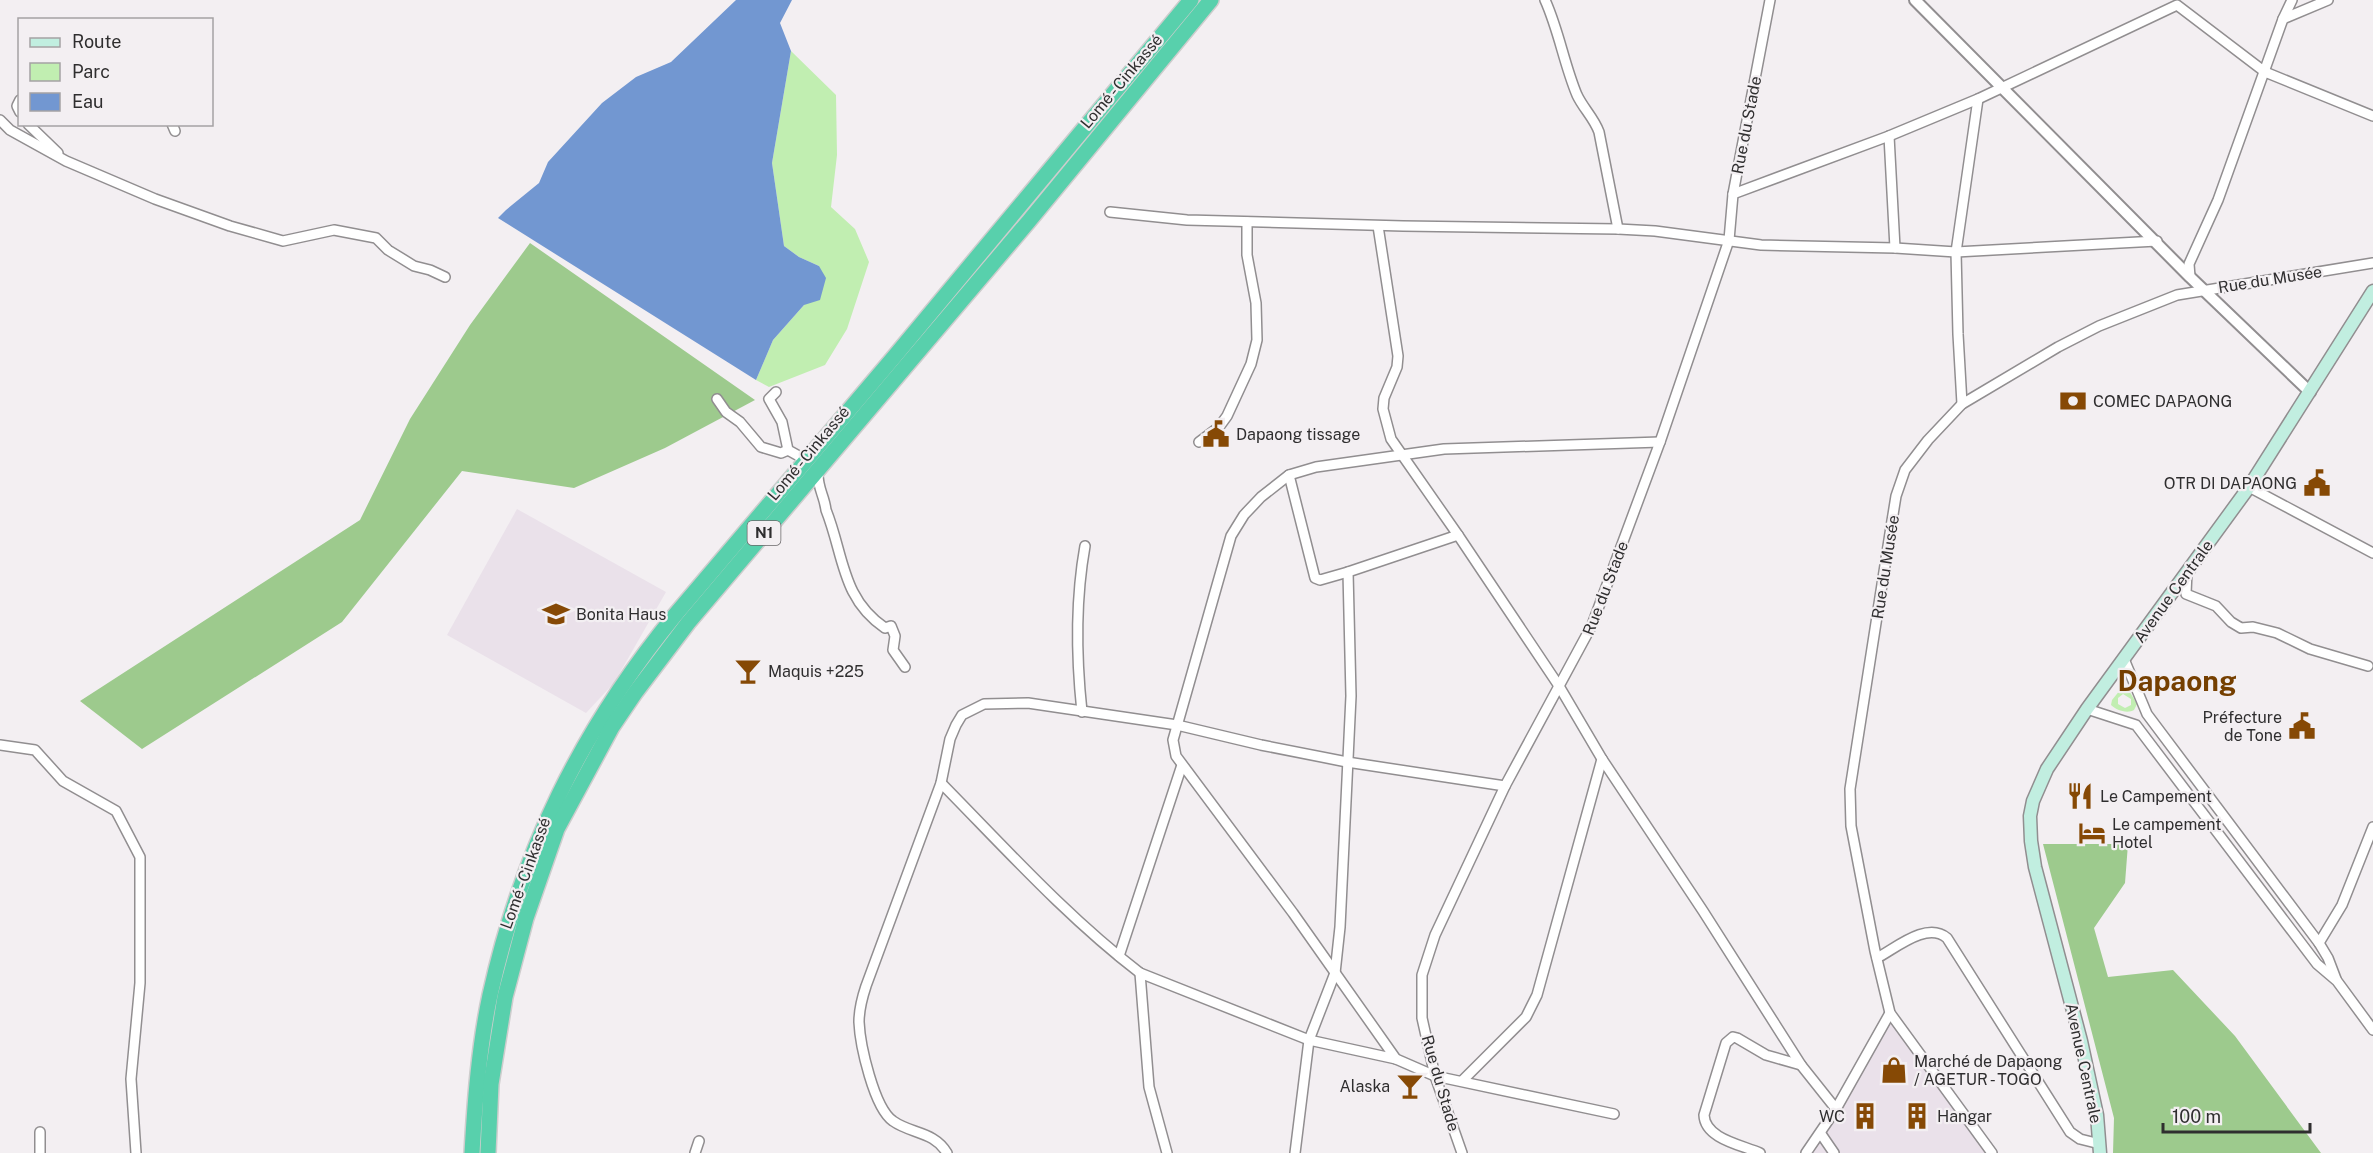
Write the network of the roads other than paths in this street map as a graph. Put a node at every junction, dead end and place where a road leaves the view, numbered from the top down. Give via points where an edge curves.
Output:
1 (1191, 0) edge
2 (1210, 0) edge
3 (1545, 0) edge
4 (1770, 0) edge
5 (1915, 0) edge
6 (2292, 0) edge
7 (2328, 0) edge
8 (2175, 2) edge
9 (2283, 19) junction
10 (2265, 72) junction
11 (2002, 87) junction
12 (1978, 99) junction
13 (2373, 116) edge
14 (0, 120) edge
15 (30, 126) edge
16 (1889, 136) junction
17 (66, 161) junction
18 (1733, 194) junction
19 (1110, 212) dead end
20 (1247, 222) junction
21 (1378, 226) junction
22 (1618, 229) junction
23 (1729, 240) junction
24 (2157, 241) junction
25 (1895, 248) junction
26 (1956, 252) junction
27 (2373, 263) edge
28 (445, 277) dead end
29 (2190, 277) junction
30 (2203, 290) junction
31 (2373, 291) edge
32 (776, 392) dead end
33 (2310, 392) junction
34 (717, 399) dead end
35 (1962, 404) junction
36 (1199, 442) dead end
37 (1660, 442) junction
38 (788, 450) junction
39 (1403, 454) junction
40 (812, 465) junction
41 (1289, 475) junction
42 (2249, 487) junction
43 (1458, 535) junction
44 (1085, 546) dead end
45 (2373, 553) edge
46 (2187, 570) junction
47 (1348, 572) junction
48 (2124, 659) junction
49 (2368, 666) dead end
50 (905, 667) dead end
51 (1558, 686) junction
52 (2087, 709) junction
53 (1082, 712) junction
54 (1177, 725) junction
55 (0, 745) edge
56 (1602, 759) junction
57 (1347, 762) junction
58 (1182, 765) junction
59 (940, 783) junction
60 (1505, 786) junction
61 (550, 827) junction
62 (2373, 827) edge
63 (2286, 899) junction
64 (2274, 907) junction
65 (2319, 944) junction
66 (1119, 956) junction
67 (1877, 958) junction
68 (1140, 973) junction
69 (1335, 973) junction
70 (2337, 981) junction
71 (1890, 1013) junction
72 (2373, 1030) edge
73 (1309, 1040) junction
74 (1396, 1059) junction
75 (1801, 1065) junction
76 (1435, 1076) junction
77 (1463, 1080) junction
78 (1836, 1109) junction
79 (1614, 1114) dead end
80 (40, 1132) dead end
81 (1821, 1134) junction
82 (699, 1141) dead end
83 (2100, 1148) edge
84 (40, 1153) edge
85 (136, 1153) edge
86 (472, 1153) edge
87 (488, 1153) edge
88 (695, 1153) edge
89 (947, 1153) edge
90 (1167, 1153) edge
91 (1295, 1153) edge
92 (1462, 1153) edge
93 (1760, 1153) edge
94 (1806, 1153) edge
95 (1834, 1153) edge
96 (1992, 1153) edge

1 - 40 highway, Lomé - Cinkassé / N1
2 - 40 highway, Lomé - Cinkassé / N1 via 1029,220
3 - 22 street via 1578,97 1599,132
4 - 18 street, Rue du Stade
5 - 11 street
6 - 9 street
7 - 9 street
8 - 10 street
8 - 11 street
9 - 10 street
10 - 13 street
10 - 29 street via 2218,200 2189,264
11 - 12 street
11 - 24 street
12 - 16 street
12 - 26 street
14 - 17 street via 10,130
15 - 17 street
16 - 18 street
16 - 25 street
17 - 28 street via 155,199 283,241 334,231 376,238 414,266
18 - 23 street, Rue du Stade
19 - 20 street via 1162,219
20 - 21 street
20 - 36 street via 1257,340 1251,364 1227,416
21 - 22 street
21 - 39 street via 1398,356 1383,409 1391,439
22 - 23 street
23 - 25 street via 1796,247
23 - 37 street, Rue du Stade
24 - 26 street
24 - 29 street
25 - 26 street
26 - 35 street
27 - 30 street, Rue du Musée
29 - 30 street
30 - 33 street
30 - 35 street, Rue du Musée via 2177,295 2099,326
31 - 33 main road, Avenue Centrale
32 - 38 street via 769,399 782,422
33 - 42 main road, Avenue Centrale
34 - 38 street via 761,447 781,453
35 - 67 street, Rue du Musée via 1912,459 1896,496 1852,778 1851,826
37 - 39 street via 1444,449
37 - 51 street, Rue du Stade via 1592,625
38 - 40 street
39 - 41 street
39 - 43 street
40 - 50 street via 848,585 866,614 885,628 891,626 895,636 893,650
40 - 61 highway, Lomé - Cinkassé / N1 via 648,648 600,718
41 - 47 street via 1314,578
41 - 54 street via 1251,507 1231,536
42 - 45 street
42 - 46 main road, Avenue Centrale
43 - 47 street
43 - 51 street
44 - 53 street via 1076,621
46 - 48 main road, Avenue Centrale
46 - 49 street via 2186,594 2216,606 2241,628 2277,633 2310,649
47 - 57 street via 1351,696
48 - 52 main road, Avenue Centrale
48 - 63 street via 2147,714
51 - 56 street
51 - 60 street, Rue du Stade
52 - 64 street via 2136,725
52 - 83 main road, Avenue Centrale via 2047,769 2030,816 2035,867 2081,1041
53 - 54 street
53 - 59 street via 1000,702 971,709 962,715 950,739
54 - 57 street
54 - 58 street via 1173,746
55 - 85 street via 35,750 63,781 116,811 140,857 140,982 131,1079
56 - 75 street
56 - 77 street via 1537,995 1520,1025
57 - 60 street
57 - 69 street
58 - 66 street
58 - 69 street
59 - 66 street
59 - 89 street via 860,1002 859,1020 875,1090 889,1119 938,1141
60 - 76 street, Rue du Stade via 1435,935 1422,975 1422,1018
61 - 86 highway, Lomé - Cinkassé / N1 via 511,915 490,995
61 - 87 highway, Lomé - Cinkassé / N1 via 504,998 491,1084
62 - 65 street via 2342,905
63 - 64 street
63 - 65 street
64 - 70 street via 2317,964
65 - 70 street
66 - 68 street
67 - 71 street, Rue du Musée
67 - 83 street via 1926,932 1942,933 2070,1132
68 - 73 street
68 - 90 street via 1149,1087
69 - 73 street
69 - 74 street
70 - 72 street
71 - 78 street
71 - 96 street, Rue du Musée
73 - 74 street
73 - 91 street
74 - 76 street
75 - 78 street
75 - 93 street via 1766,1055 1737,1038 1726,1043 1704,1123 1711,1132
76 - 77 street
76 - 92 street, Rue du Stade
77 - 79 street
78 - 81 street
80 - 84 street
81 - 94 street
81 - 95 street
82 - 88 street

